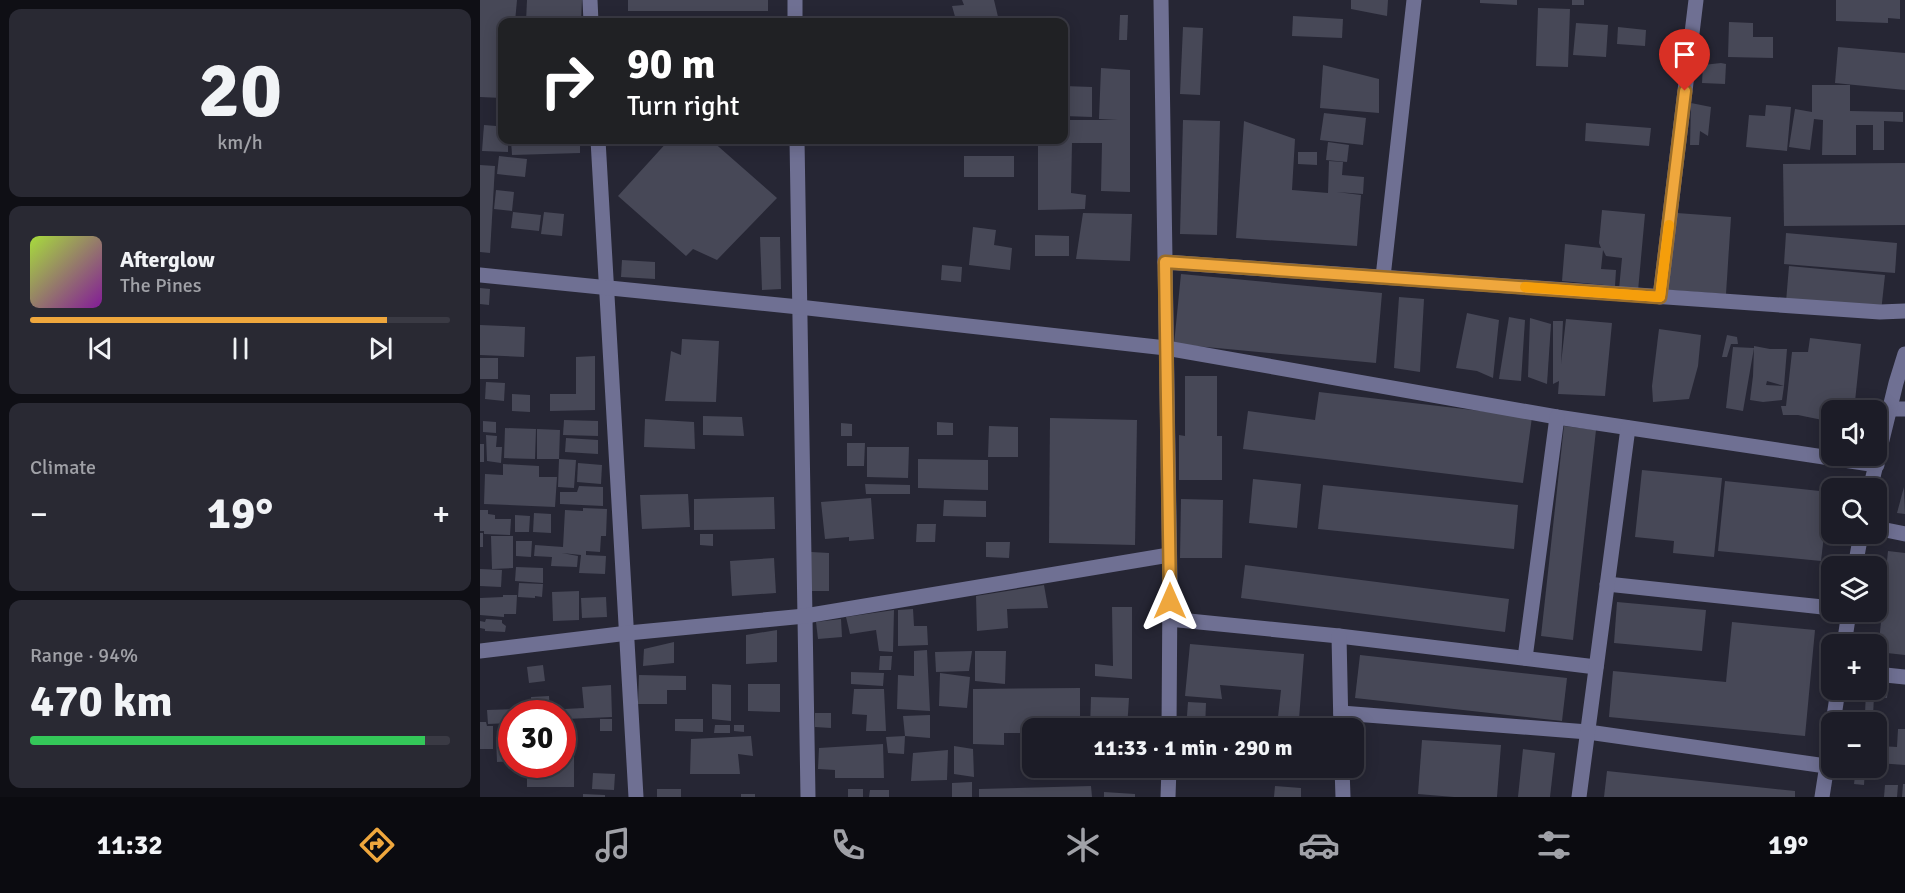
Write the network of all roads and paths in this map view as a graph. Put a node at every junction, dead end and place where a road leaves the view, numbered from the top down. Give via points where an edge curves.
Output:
1 (590, 0) edge
2 (795, 0) edge
3 (1161, 0) edge
4 (1414, 0) edge
5 (1696, 0) edge
6 (591, 18) edge
7 (795, 18) edge
8 (597, 144) edge
9 (797, 144) edge
10 (1165, 262) junction
11 (480, 275) edge
12 (1383, 278) junction
13 (605, 287) junction
14 (1660, 297) junction
15 (799, 307) junction
16 (1905, 311) edge
17 (1166, 348) junction
18 (1905, 354) edge
19 (1897, 409) edge
20 (1557, 417) junction
21 (1628, 428) junction
22 (1887, 437) edge
23 (1821, 457) edge
24 (1887, 530) edge
25 (1905, 534) edge
26 (1169, 555) junction
27 (1607, 584) junction
28 (1821, 607) edge
29 (805, 616) junction
30 (1170, 619) junction
31 (628, 633) junction
32 (1339, 636) junction
33 (480, 651) edge
34 (1525, 658) junction
35 (1596, 667) junction
36 (1887, 675) edge
37 (1905, 677) edge
38 (1341, 713) junction
39 (1169, 718) edge
40 (1341, 718) edge
41 (1588, 732) junction
42 (1821, 765) edge
43 (1168, 778) edge
44 (1342, 778) edge
45 (1825, 778) edge
46 (636, 797) edge
47 (807, 797) edge
48 (1168, 797) edge
49 (1343, 797) edge
50 (1579, 797) edge
51 (1822, 797) edge

1 - 6 street
2 - 7 street
3 - 10 street
4 - 12 street
5 - 14 street
8 - 13 street
9 - 15 street
10 - 12 street
10 - 17 street
11 - 13 street
12 - 14 street
13 - 15 street
13 - 31 street
14 - 16 street
15 - 17 street
15 - 29 street
17 - 20 street
17 - 26 street
18 - 19 street
19 - 22 street
20 - 21 street
20 - 34 street
21 - 23 street
21 - 27 street
24 - 25 street
26 - 29 street
26 - 30 street
27 - 28 street
27 - 35 street
29 - 31 street
29 - 47 street
30 - 32 street
30 - 39 street
31 - 33 street
31 - 46 street
32 - 34 street
32 - 38 street
34 - 35 street
35 - 41 street
36 - 37 street
38 - 40 street
38 - 41 street
41 - 42 street
41 - 50 street
43 - 48 street
44 - 49 street
45 - 51 street

